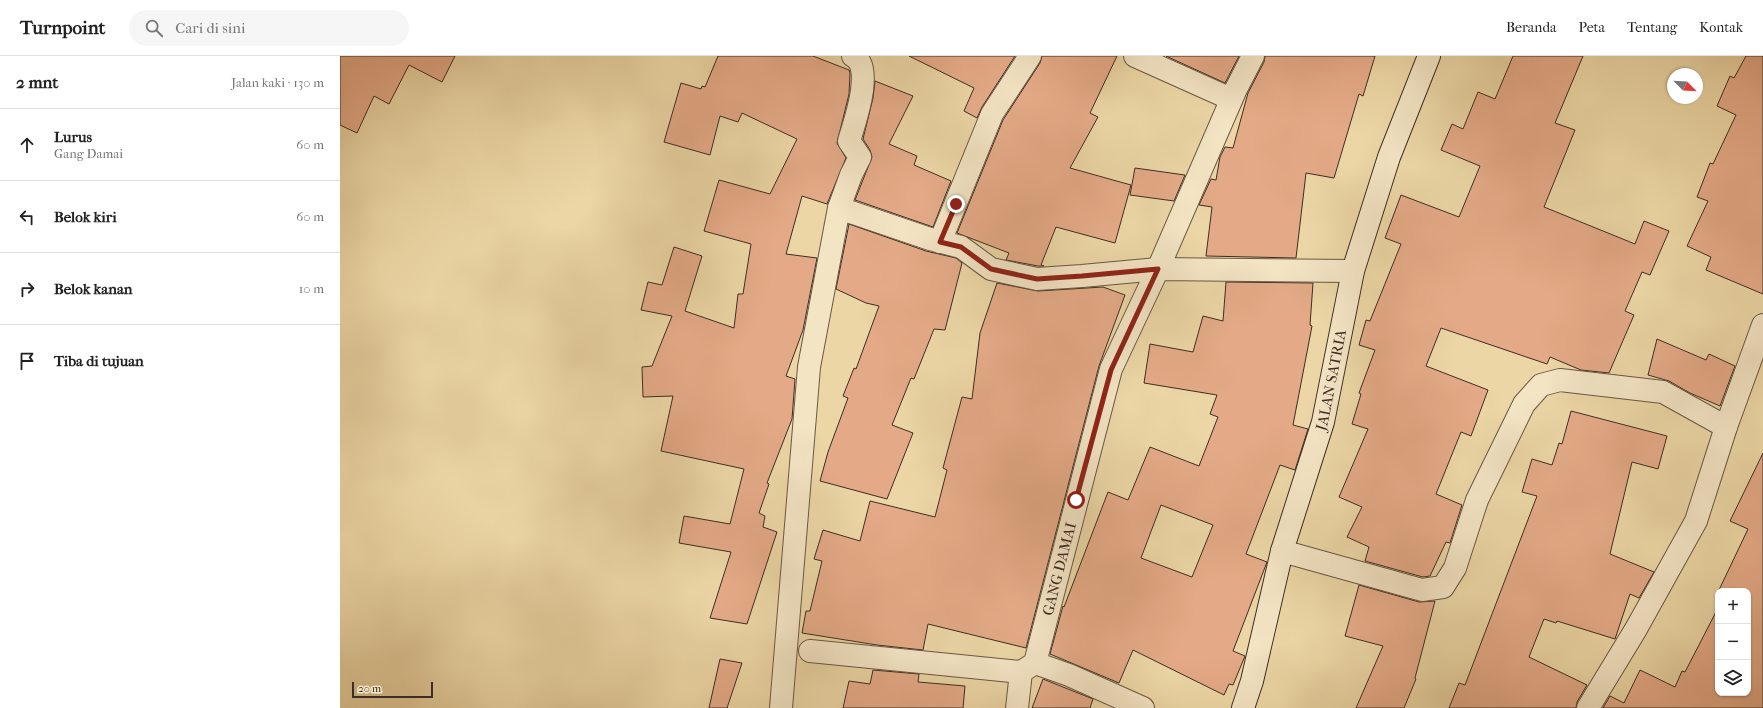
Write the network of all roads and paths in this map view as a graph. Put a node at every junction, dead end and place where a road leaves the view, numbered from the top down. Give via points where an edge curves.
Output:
1 (854, 56) edge
2 (1030, 56) edge
3 (1135, 56) edge
4 (1253, 56) edge
5 (1428, 56) edge
6 (1232, 99) junction
7 (839, 208) junction
8 (940, 242) junction
9 (1158, 269) junction
10 (1353, 271) junction
11 (1763, 325) edge
12 (1726, 427) junction
13 (1282, 551) junction
14 (810, 651) dead end
15 (1028, 668) junction
16 (781, 708) edge
17 (1017, 708) edge
18 (1143, 708) edge
19 (1243, 708) edge
20 (1588, 708) edge

1 - 7 street via 863,69 861,102 850,141 860,157 850,175
2 - 8 street via 992,114
3 - 6 street
4 - 6 street, GANG DAMAI
5 - 10 street, JALAN SATRIA via 1389,157
6 - 9 street, GANG DAMAI
7 - 8 street
7 - 16 street via 808,367
8 - 9 street via 961,247 991,269 1037,279
9 - 10 street
9 - 15 street, GANG DAMAI via 1111,370
10 - 13 street, JALAN SATRIA via 1323,422
11 - 12 street
12 - 13 street via 1663,392 1560,380 1541,385 1524,404 1480,493 1455,568 1443,587 1422,590
12 - 20 street via 1696,521 1636,629
13 - 19 street, JALAN SATRIA via 1252,681
14 - 15 street
15 - 17 street, GANG DAMAI
15 - 18 street via 1069,675

